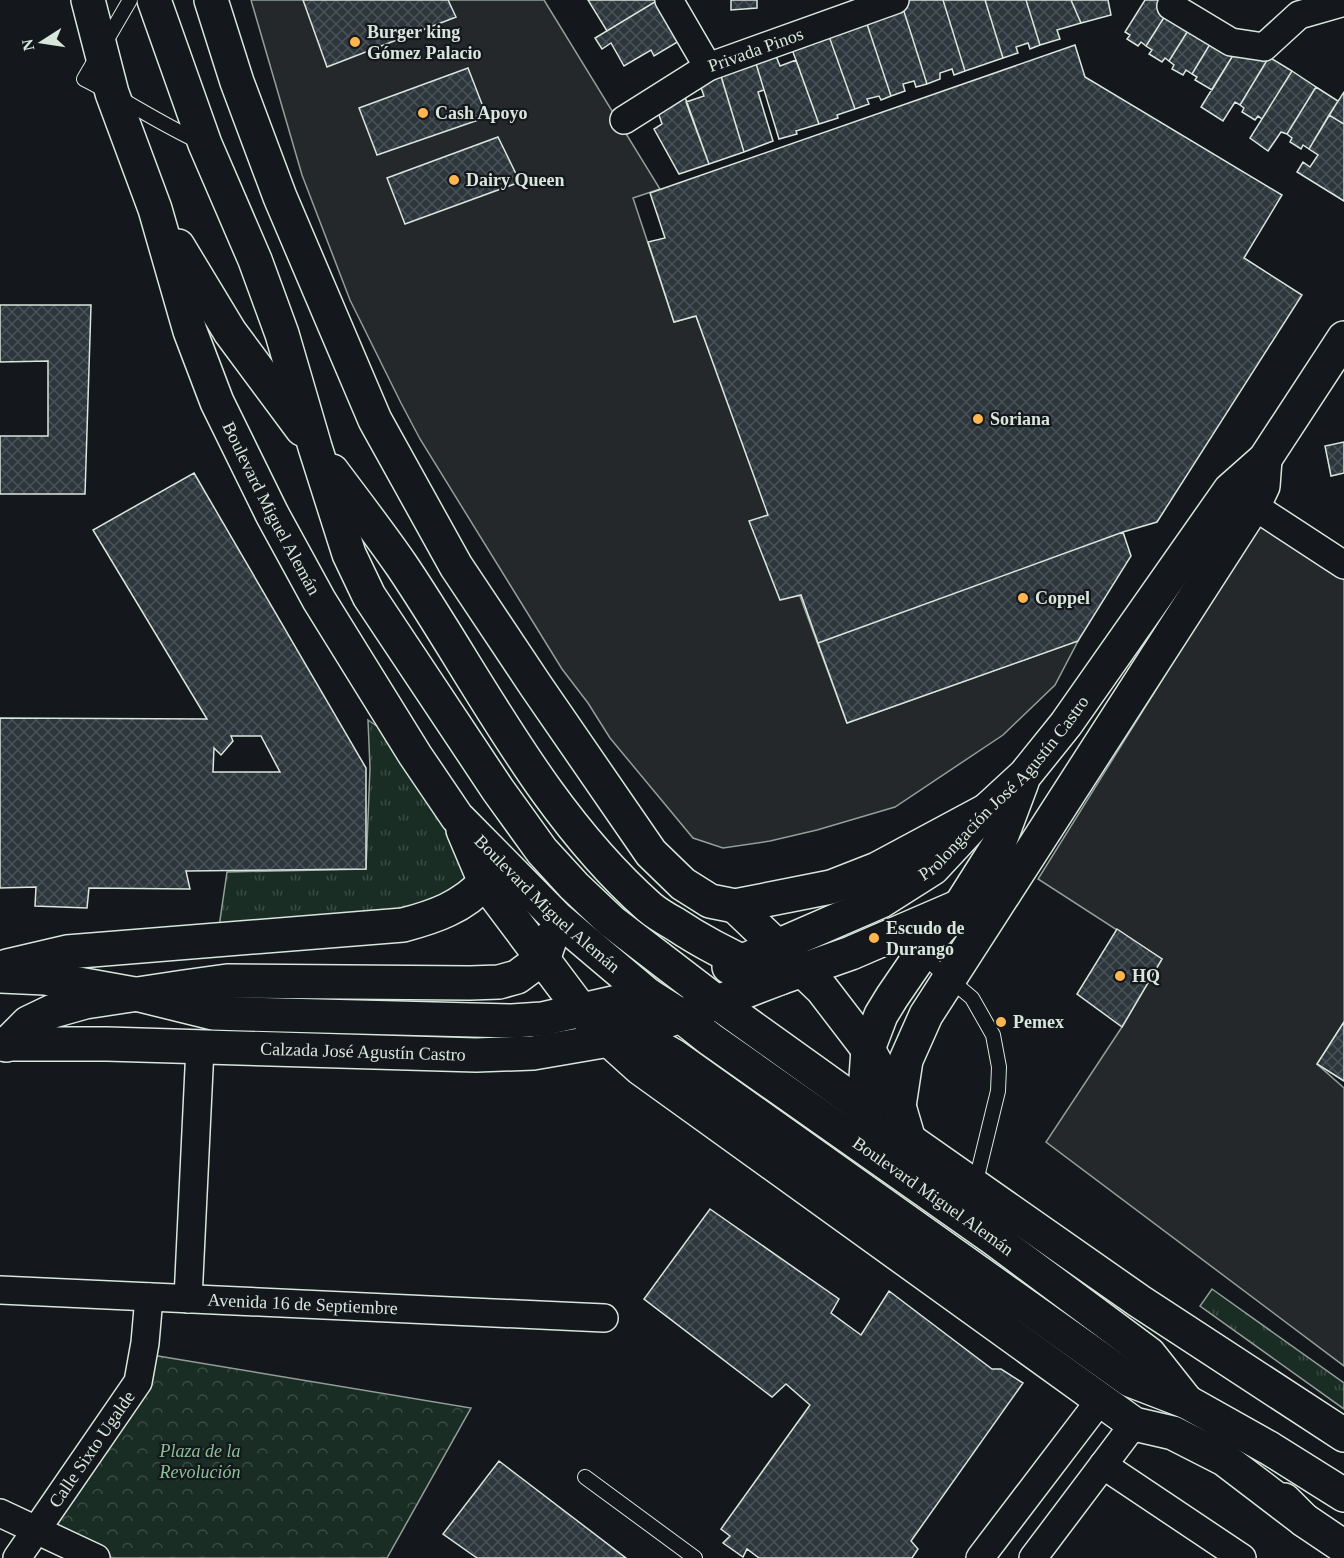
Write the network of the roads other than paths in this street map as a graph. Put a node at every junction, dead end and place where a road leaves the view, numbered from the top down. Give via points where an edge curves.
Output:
1 (88, 0) edge
2 (130, 0) edge
3 (154, 0) edge
4 (211, 0) edge
5 (669, 0) edge
6 (896, 0) edge
7 (1343, 0) edge
8 (1171, 6) dead end
9 (100, 48) junction
10 (708, 67) junction
11 (112, 93) junction
12 (624, 120) dead end
13 (205, 144) junction
14 (155, 209) junction
15 (1344, 338) edge
16 (315, 447) junction
17 (1242, 499) junction
18 (1344, 565) edge
19 (475, 683) junction
20 (536, 686) junction
21 (1025, 775) junction
22 (987, 810) junction
23 (458, 817) junction
24 (1016, 873) junction
25 (485, 882) junction
26 (574, 886) junction
27 (735, 906) junction
28 (960, 906) junction
29 (557, 918) junction
30 (921, 956) junction
31 (544, 957) junction
32 (741, 962) junction
33 (786, 965) junction
34 (0, 967) edge
35 (0, 976) edge
36 (950, 980) junction
37 (688, 981) junction
38 (648, 994) junction
39 (140, 995) junction
40 (718, 1003) junction
41 (581, 1010) junction
42 (681, 1016) junction
43 (621, 1036) junction
44 (2, 1047) edge
45 (200, 1048) junction
46 (868, 1049) junction
47 (900, 1106) junction
48 (864, 1107) junction
49 (909, 1140) junction
50 (875, 1154) junction
51 (969, 1202) junction
52 (0, 1290) edge
53 (148, 1297) junction
54 (188, 1299) junction
55 (604, 1318) dead end
56 (1130, 1380) junction
57 (1101, 1399) junction
58 (1186, 1401) junction
59 (1134, 1424) junction
60 (1344, 1435) edge
61 (1103, 1465) junction
62 (585, 1477) dead end
63 (1344, 1495) edge
64 (0, 1513) edge
65 (1304, 1520) junction
66 (38, 1530) junction
67 (1344, 1547) edge
68 (17, 1558) edge
69 (96, 1558) edge
70 (695, 1558) edge
71 (980, 1558) edge
72 (1033, 1558) edge
73 (1242, 1558) edge
74 (1317, 1558) edge

1 - 9 main road, Boulevard Miguel Alemán
2 - 9 lane
3 - 13 main road, Boulevard Miguel Alemán
4 - 20 main road via 280,197 375,420 456,566
5 - 10 street
6 - 10 street, Privada Pinos
7 - 8 street via 1299,15 1264,47 1231,42
9 - 11 main road, Boulevard Miguel Alemán
10 - 12 street, Privada Pinos
11 - 13 lane via 164,125
11 - 14 main road, Boulevard Miguel Alemán
13 - 16 main road, Boulevard Miguel Alemán via 279,323
14 - 16 main road via 230,332
14 - 23 main road, Boulevard Miguel Alemán via 190,331 217,402 272,514 319,600
15 - 17 main road, Prolongación José Agustín Castro
16 - 19 main road via 402,566
16 - 26 main road, Boulevard Miguel Alemán via 349,554 369,596 498,790 542,851
17 - 18 street
17 - 21 main road, Prolongación José Agustín Castro
17 - 24 main road, Prolongación José Agustín Castro
19 - 20 main road via 506,696 519,696
19 - 32 main road via 552,799 611,870 650,908
20 - 27 main road via 651,853 683,884 710,901
21 - 22 main road, Prolongación José Agustín Castro
21 - 28 main road via 998,846
22 - 27 main road via 877,869 831,887
22 - 33 main road, Prolongación José Agustín Castro via 933,868
23 - 25 main road
23 - 29 main road, Boulevard Miguel Alemán
24 - 28 main road, Prolongación José Agustín Castro
24 - 36 main road
25 - 31 main road
25 - 34 main road via 450,910 403,925 67,952
26 - 29 main road
26 - 37 main road, Boulevard Miguel Alemán via 611,921
27 - 33 main road
28 - 30 main road
28 - 33 main road, Prolongación José Agustín Castro via 851,953
29 - 31 main road
29 - 38 main road, Boulevard Miguel Alemán
30 - 36 lane
30 - 46 main road via 881,1015
31 - 39 main road via 518,977 500,982 227,981
31 - 41 main road
32 - 33 main road
32 - 37 main road
33 - 40 main road, Prolongación José Agustín Castro
33 - 46 main road via 822,989
35 - 39 main road, Calzada José Agustín Castro via 45,978
36 - 47 main road via 926,1015 906,1060
36 - 51 lane via 972,998 993,1035 999,1067 998,1091
37 - 38 main road
37 - 40 main road, Boulevard Miguel Alemán
38 - 41 main road, Calzada José Agustín Castro
38 - 42 main road, Boulevard Miguel Alemán
39 - 41 main road, Calzada José Agustín Castro via 213,1013 512,1021
39 - 44 main road via 85,1002 53,1011 28,1023
40 - 42 main road, Calzada José Agustín Castro
40 - 48 main road, Boulevard Miguel Alemán
41 - 43 main road
42 - 43 main road, Calzada José Agustín Castro
42 - 50 main road, Boulevard Miguel Alemán
43 - 45 main road, Calzada José Agustín Castro via 533,1053 476,1055
43 - 56 main road via 674,1056
43 - 57 main road via 640,1068
44 - 45 main road, Calzada José Agustín Castro via 107,1044
45 - 54 street
46 - 47 main road
46 - 48 main road
47 - 49 main road
48 - 49 main road, Boulevard Miguel Alemán
48 - 50 main road
49 - 51 main road, Boulevard Miguel Alemán
50 - 51 main road, Boulevard Miguel Alemán
51 - 58 main road, Boulevard Miguel Alemán via 1149,1354
51 - 60 main road, Boulevard Miguel Alemán via 1139,1300
52 - 53 street, Avenida 16 de Septiembre
53 - 54 street, Avenida 16 de Septiembre
53 - 66 street, Calle Sixto Ugalde via 138,1382
54 - 55 street, Avenida 16 de Septiembre
56 - 57 main road
56 - 58 main road
57 - 59 main road
57 - 71 street
58 - 63 main road
58 - 65 main road, Boulevard Miguel Alemán
59 - 61 street
59 - 65 main road via 1173,1433 1224,1459
61 - 72 street
61 - 73 street
62 - 70 lane
64 - 66 street
65 - 67 main road, Boulevard Miguel Alemán
65 - 74 main road
66 - 68 street, Calle Sixto Ugalde
66 - 69 street

